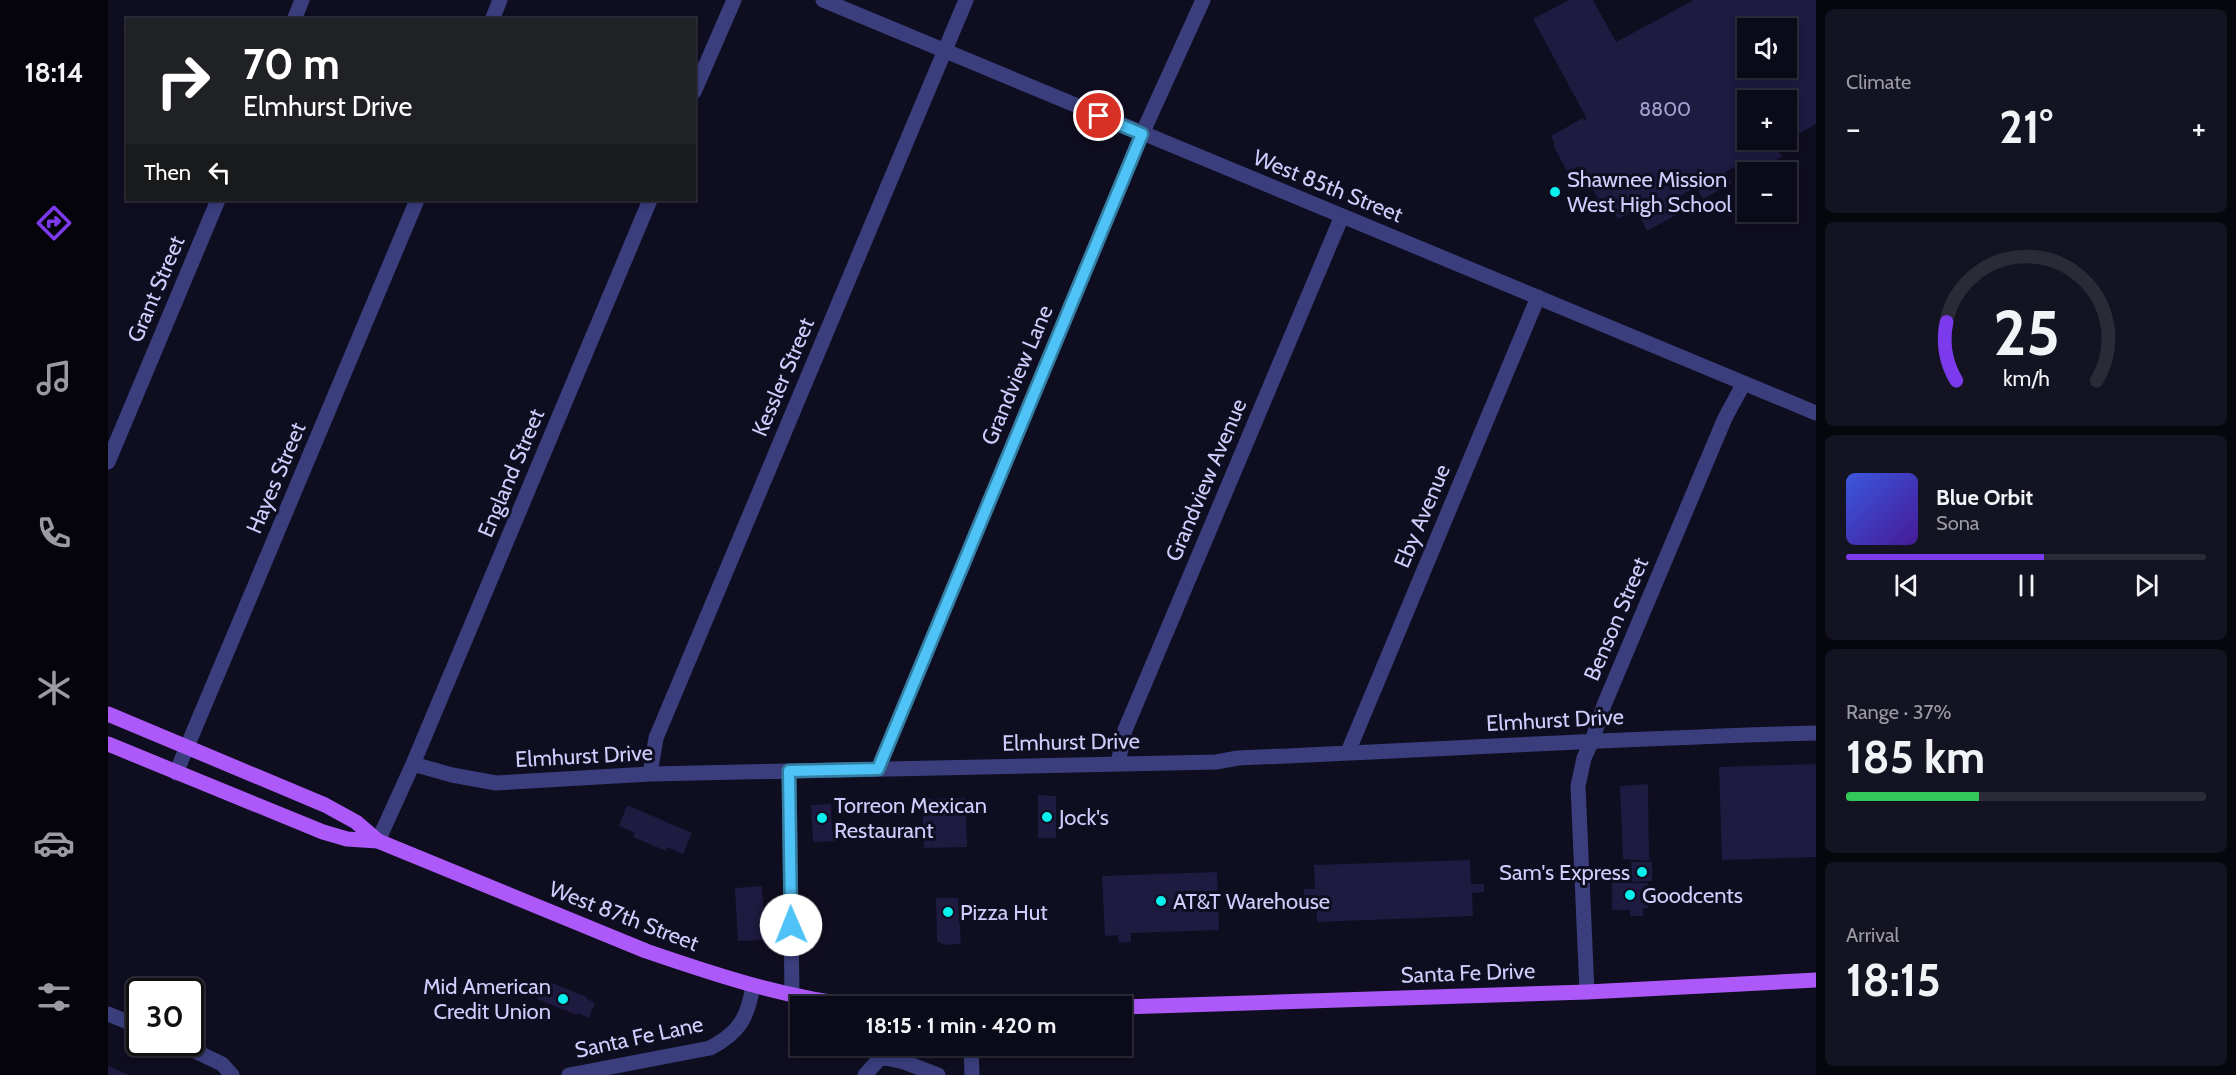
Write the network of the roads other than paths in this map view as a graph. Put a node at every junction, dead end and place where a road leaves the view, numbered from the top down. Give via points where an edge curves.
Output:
1 (302, 0) edge
2 (500, 0) edge
3 (734, 0) edge
4 (823, 0) edge
5 (966, 0) edge
6 (1203, 0) edge
7 (295, 18) edge
8 (493, 18) edge
9 (945, 51) junction
10 (696, 87) edge
11 (1142, 134) junction
12 (218, 201) edge
13 (417, 201) edge
14 (650, 201) edge
15 (1342, 216) junction
16 (1538, 297) junction
17 (1744, 383) junction
18 (1816, 413) edge
19 (108, 462) edge
20 (108, 714) edge
21 (1816, 733) edge
22 (1592, 741) junction
23 (108, 744) edge
24 (188, 746) junction
25 (1348, 752) junction
26 (1118, 763) junction
27 (413, 764) junction
28 (878, 769) junction
29 (789, 771) junction
30 (176, 773) junction
31 (650, 774) junction
32 (378, 840) junction
33 (1816, 980) edge
34 (753, 985) junction
35 (1587, 992) junction
36 (792, 995) junction
37 (798, 996) edge
38 (1132, 1007) edge
39 (108, 1014) edge
40 (126, 1021) edge
41 (204, 1055) edge
42 (971, 1056) edge
43 (232, 1075) edge
44 (569, 1075) edge
45 (865, 1075) edge
46 (938, 1075) edge
47 (972, 1075) edge

1 - 7 street
2 - 8 street
3 - 10 street
4 - 9 street, West 85th Street
5 - 9 street, Kessler Street
6 - 11 street, Grandview Lane
9 - 11 street, West 85th Street
9 - 31 street, Kessler Street via 656,738
11 - 15 street, West 85th Street
11 - 28 street, Grandview Lane
12 - 19 street, Grant Street
13 - 24 street, Hayes Street
14 - 27 street, England Street
15 - 16 street, West 85th Street
15 - 26 street, Grandview Avenue via 1125,730
16 - 17 street, West 85th Street
16 - 25 street, Eby Avenue
17 - 18 street, West 85th Street
17 - 22 street, Benson Street via 1725,418 1619,667
20 - 24 main road, West 87th Street
21 - 22 street, Elmhurst Drive
22 - 25 street, Elmhurst Drive
22 - 35 street, Benson Street via 1578,786
23 - 30 main road, West 87th Street
24 - 30 street, Hayes Street
24 - 32 main road, West 87th Street via 325,805 357,822
25 - 26 street, Elmhurst Drive via 1216,762
26 - 28 street, Elmhurst Drive
27 - 31 street, Elmhurst Drive via 496,783
27 - 32 street
28 - 29 street, Elmhurst Drive
29 - 31 street, Elmhurst Drive
29 - 36 street
30 - 32 main road, West 87th Street via 323,832 347,839
32 - 34 main road, West 87th Street via 646,951
33 - 35 main road, Santa Fe Drive
34 - 36 main road, West 87th Street
34 - 44 street, Santa Fe Lane via 741,1024 728,1039 710,1048
35 - 38 main road, Santa Fe Drive
36 - 37 main road, West 87th Street
39 - 40 street
41 - 43 street via 222,1064
42 - 47 street
45 - 46 street via 882,1057

